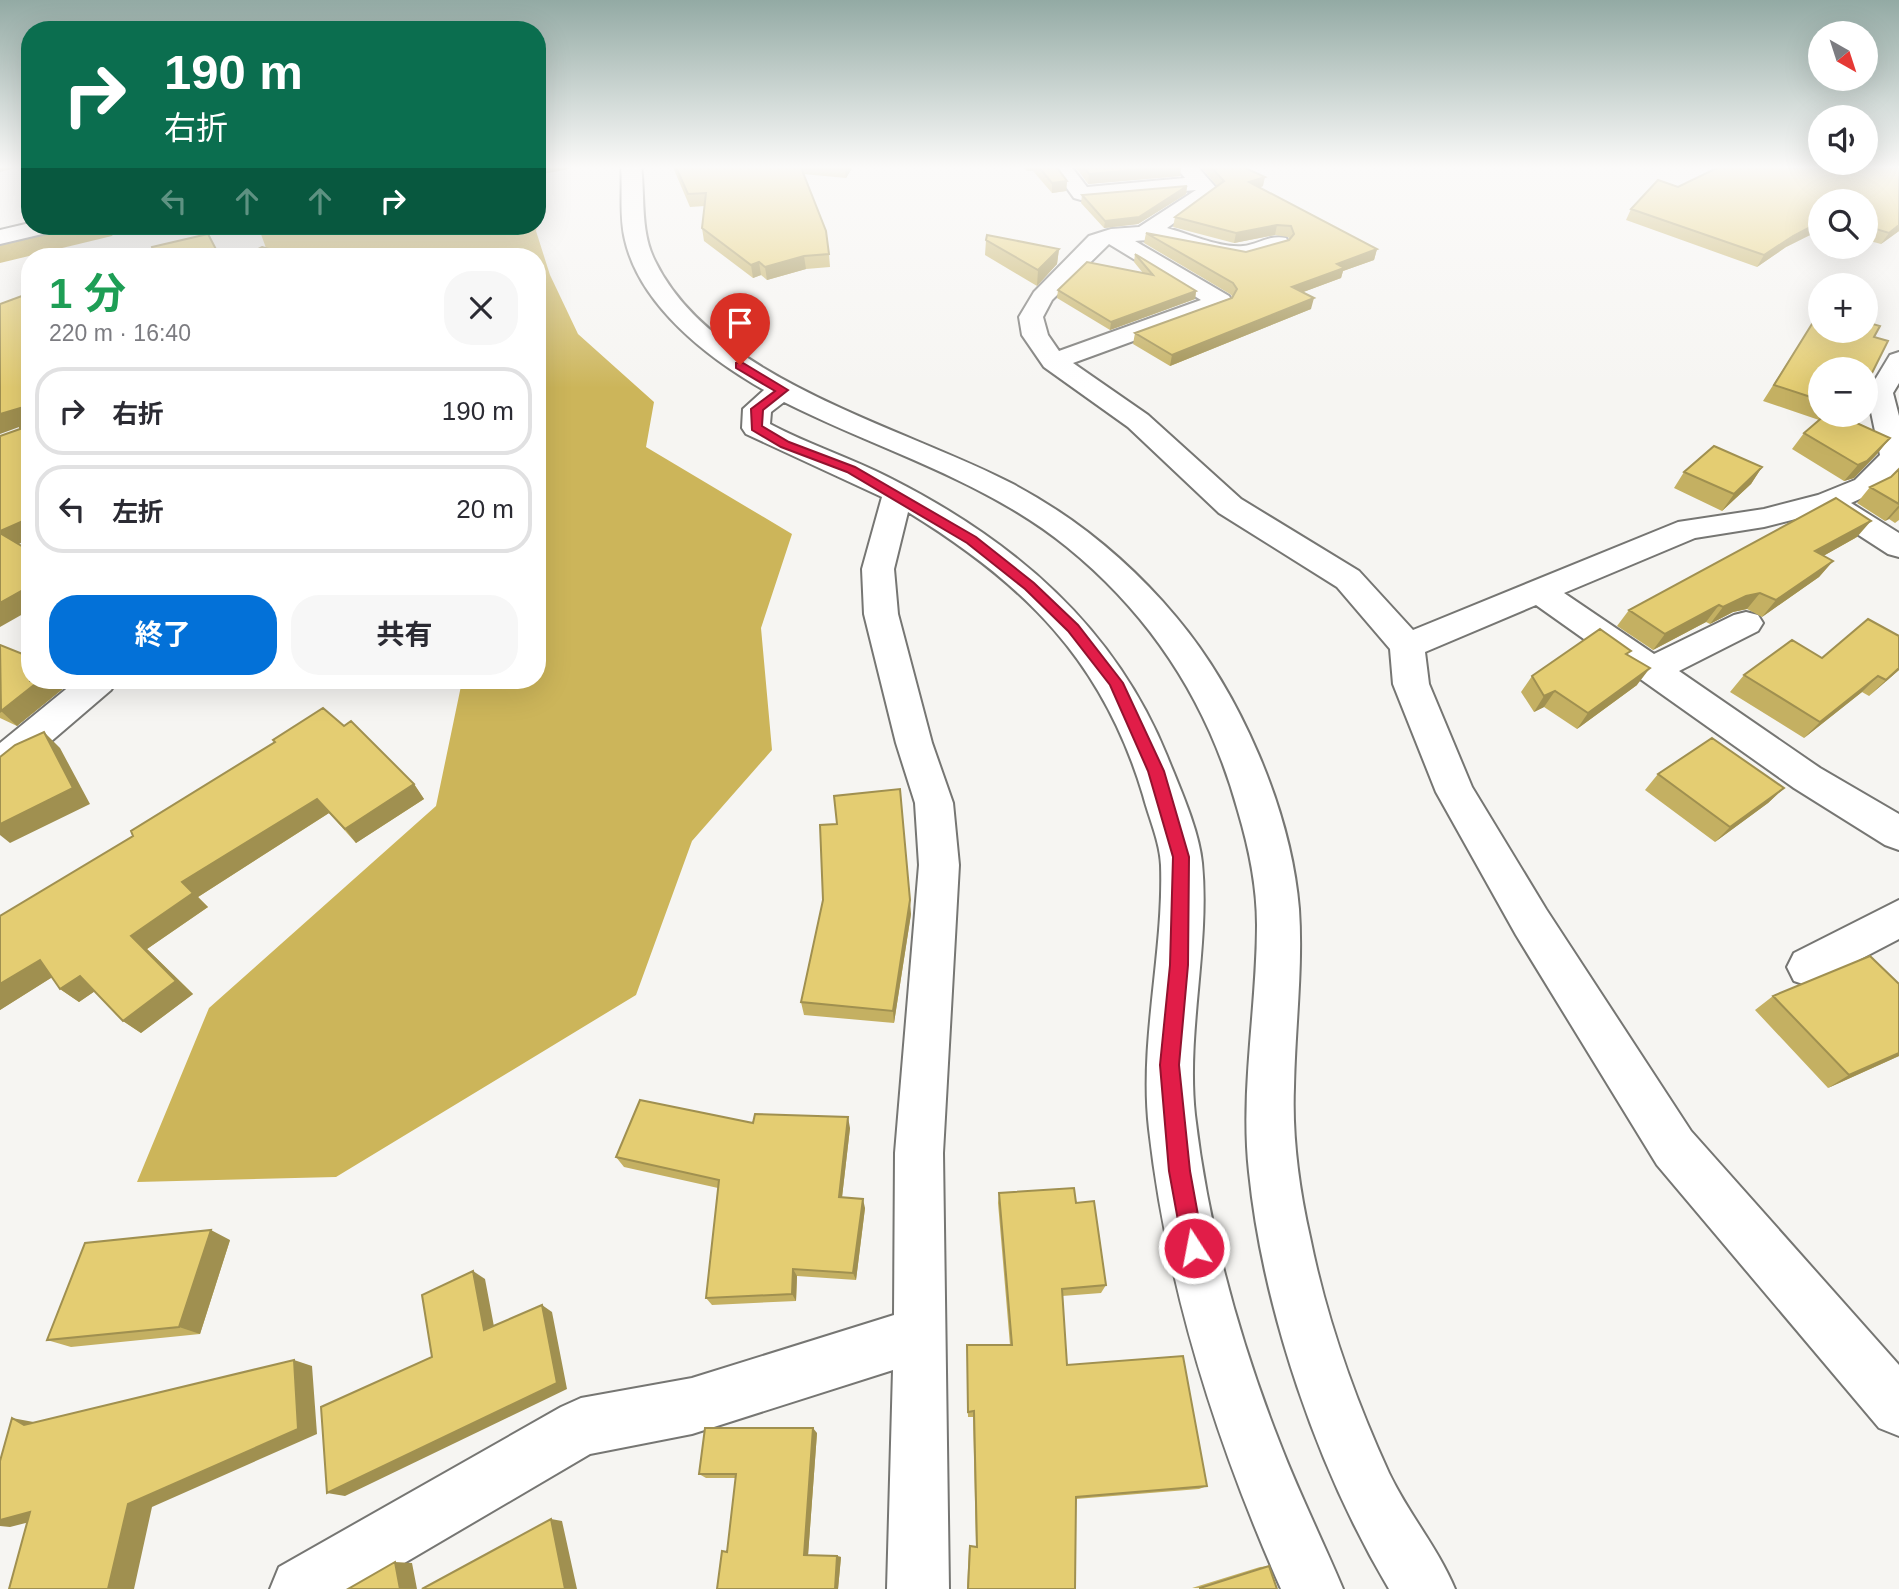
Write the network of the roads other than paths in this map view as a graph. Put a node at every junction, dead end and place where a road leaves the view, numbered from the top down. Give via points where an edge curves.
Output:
1 (636, 239) edge
2 (1104, 239) edge
3 (1116, 239) edge
4 (1183, 239) edge
5 (1278, 243) edge
6 (1899, 360) edge
7 (1053, 362) junction
8 (782, 390) junction
9 (897, 495) junction
10 (1828, 502) junction
11 (1899, 547) edge
12 (1537, 590) junction
13 (1746, 623) dead end
14 (1407, 646) junction
15 (1652, 670) junction
16 (89, 689) edge
17 (0, 764) edge
18 (1899, 834) edge
19 (1899, 918) edge
20 (1809, 967) dead end
21 (921, 1334) junction
22 (1899, 1408) edge
23 (301, 1589) edge
24 (918, 1589) edge
25 (1312, 1589) edge
26 (1424, 1589) edge

1 - 8 street via 654,279 703,336
2 - 7 street via 1072,263 1031,317 1035,335
3 - 7 street via 1220,301
4 - 5 street via 1245,253
6 - 10 street via 1880,393 1895,457 1865,486
7 - 14 street via 1138,421 1230,506 1348,579
8 - 9 street via 757,409 756,428
8 - 26 street via 828,415 955,467 1031,507 1118,574 1149,606 1183,649 1213,701 1240,755 1277,893 1270,1132 1279,1208 1298,1301 1370,1497
9 - 21 street via 878,569 881,614 934,803 939,865 919,1153
9 - 25 street via 972,540 1073,628 1116,683 1156,771 1181,857 1179,965 1169,1065 1179,1171 1203,1299 1260,1461
10 - 11 street
10 - 12 street via 1764,518 1689,529
12 - 14 street
12 - 15 street
13 - 15 street
14 - 22 street via 1411,684 1455,792 1674,1148
15 - 18 street via 1807,778
16 - 17 street
19 - 20 street
21 - 23 street via 692,1406 581,1427
21 - 24 street

